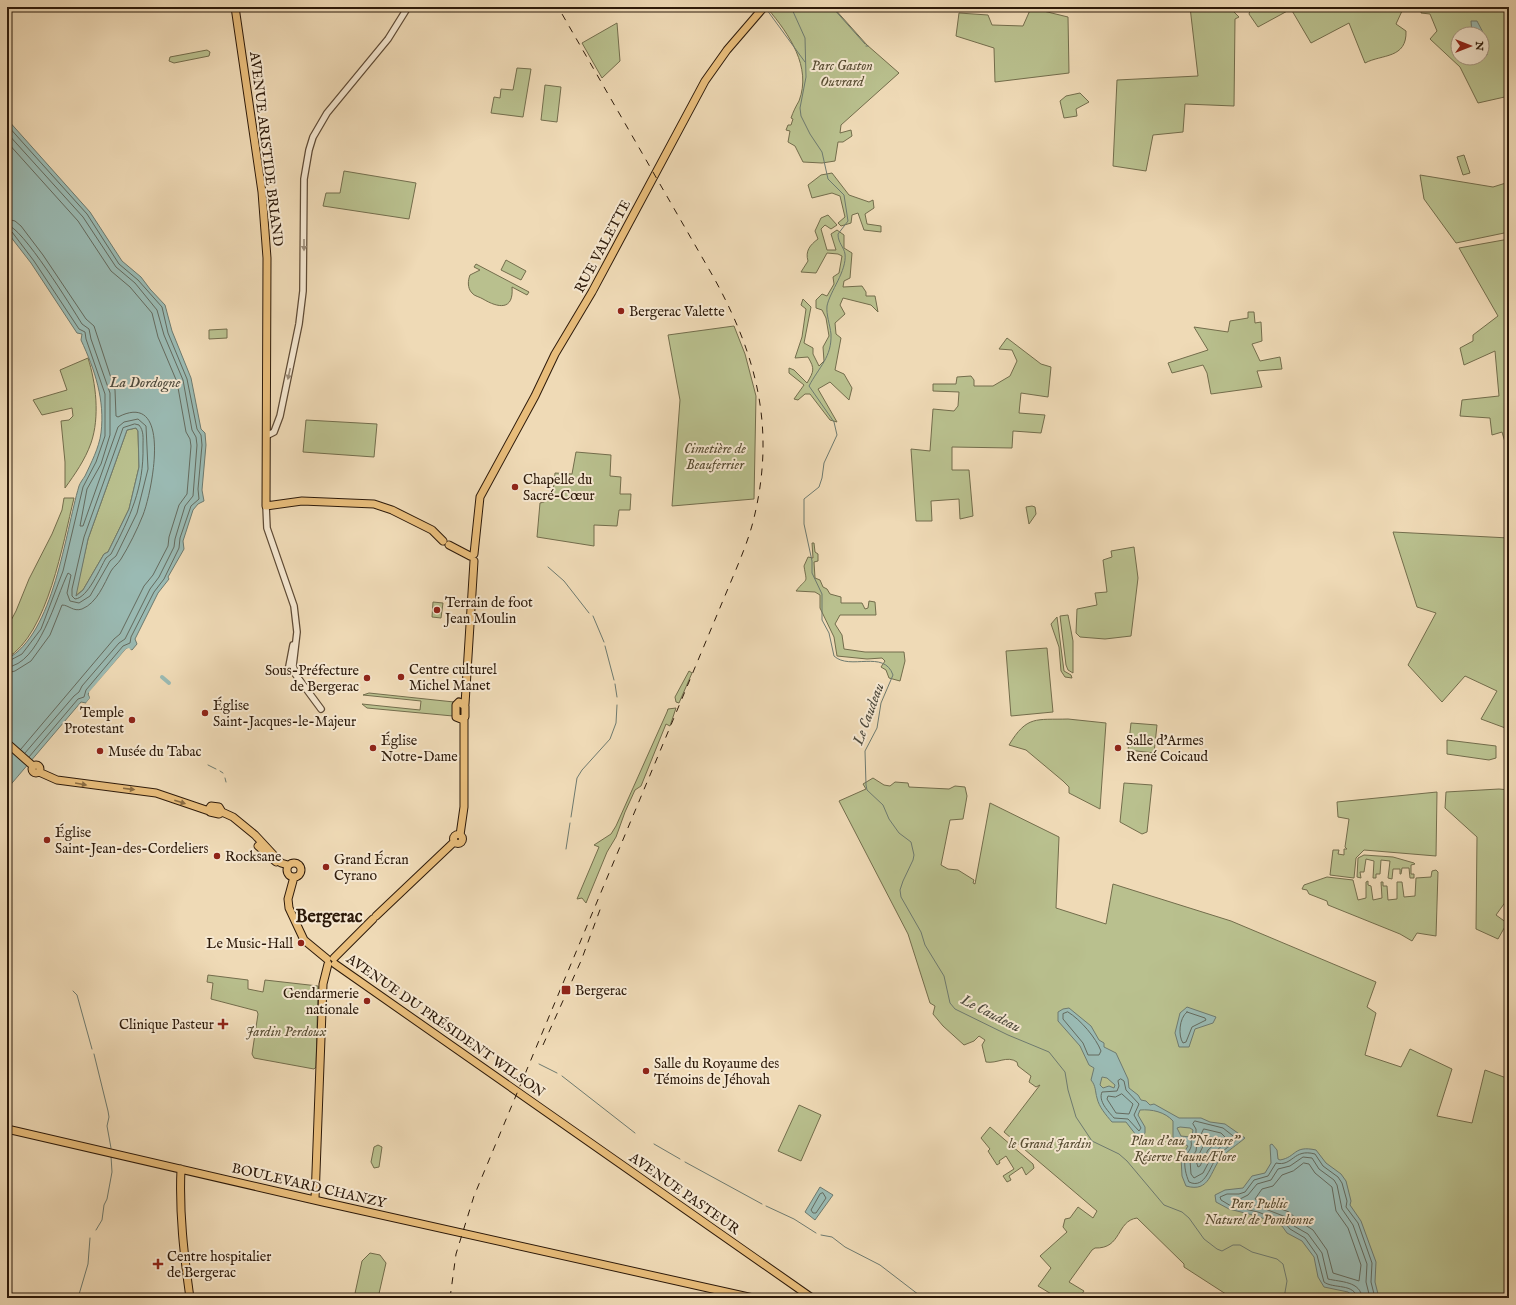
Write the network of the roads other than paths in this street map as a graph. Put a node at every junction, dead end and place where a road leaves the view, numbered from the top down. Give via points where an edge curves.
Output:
1 (236, 7) edge
2 (408, 7) edge
3 (763, 8) edge
4 (268, 435) junction
5 (266, 506) junction
6 (473, 557) junction
7 (321, 709) dead end
8 (7, 742) edge
9 (331, 961) junction
10 (543, 1108) joint
11 (7, 1128) edge
12 (181, 1169) junction
13 (315, 1199) junction
14 (190, 1298) edge
15 (753, 1298) edge
16 (812, 1298) edge

1 - 4 main road, AVENUE ARISTIDE BRIAND via 264,207 267,258
2 -> 4 street via 388,39 327,112 317,130 305,163 303,291 299,324 280,416 274,432
3 - 6 main road, RUE VALETTE via 709,75 548,376 541,384 480,497
4 - 5 main road, AVENUE ARISTIDE BRIAND
5 - 6 main road via 302,501 374,504 432,530 446,543
5 - 7 street via 267,528 294,606 297,632 292,668
6 - 9 main road via 467,696 463,721 463,813 460,835 462,842 454,842
8 -> 9 main road, AVENUE DU PRÉSIDENT WILSON via 32,765 39,766 39,772 57,780 156,793 209,811 212,806 221,808 221,812 233,817 255,835 290,872 288,904 302,936 308,945
9 - 10 main road, AVENUE DU PRÉSIDENT WILSON
9 - 13 main road via 323,984
10 - 16 main road, AVENUE PASTEUR
11 - 12 main road, BOULEVARD CHANZY
12 - 13 main road, BOULEVARD CHANZY
12 - 14 main road via 182,1242
13 - 15 main road, BOULEVARD CHANZY

